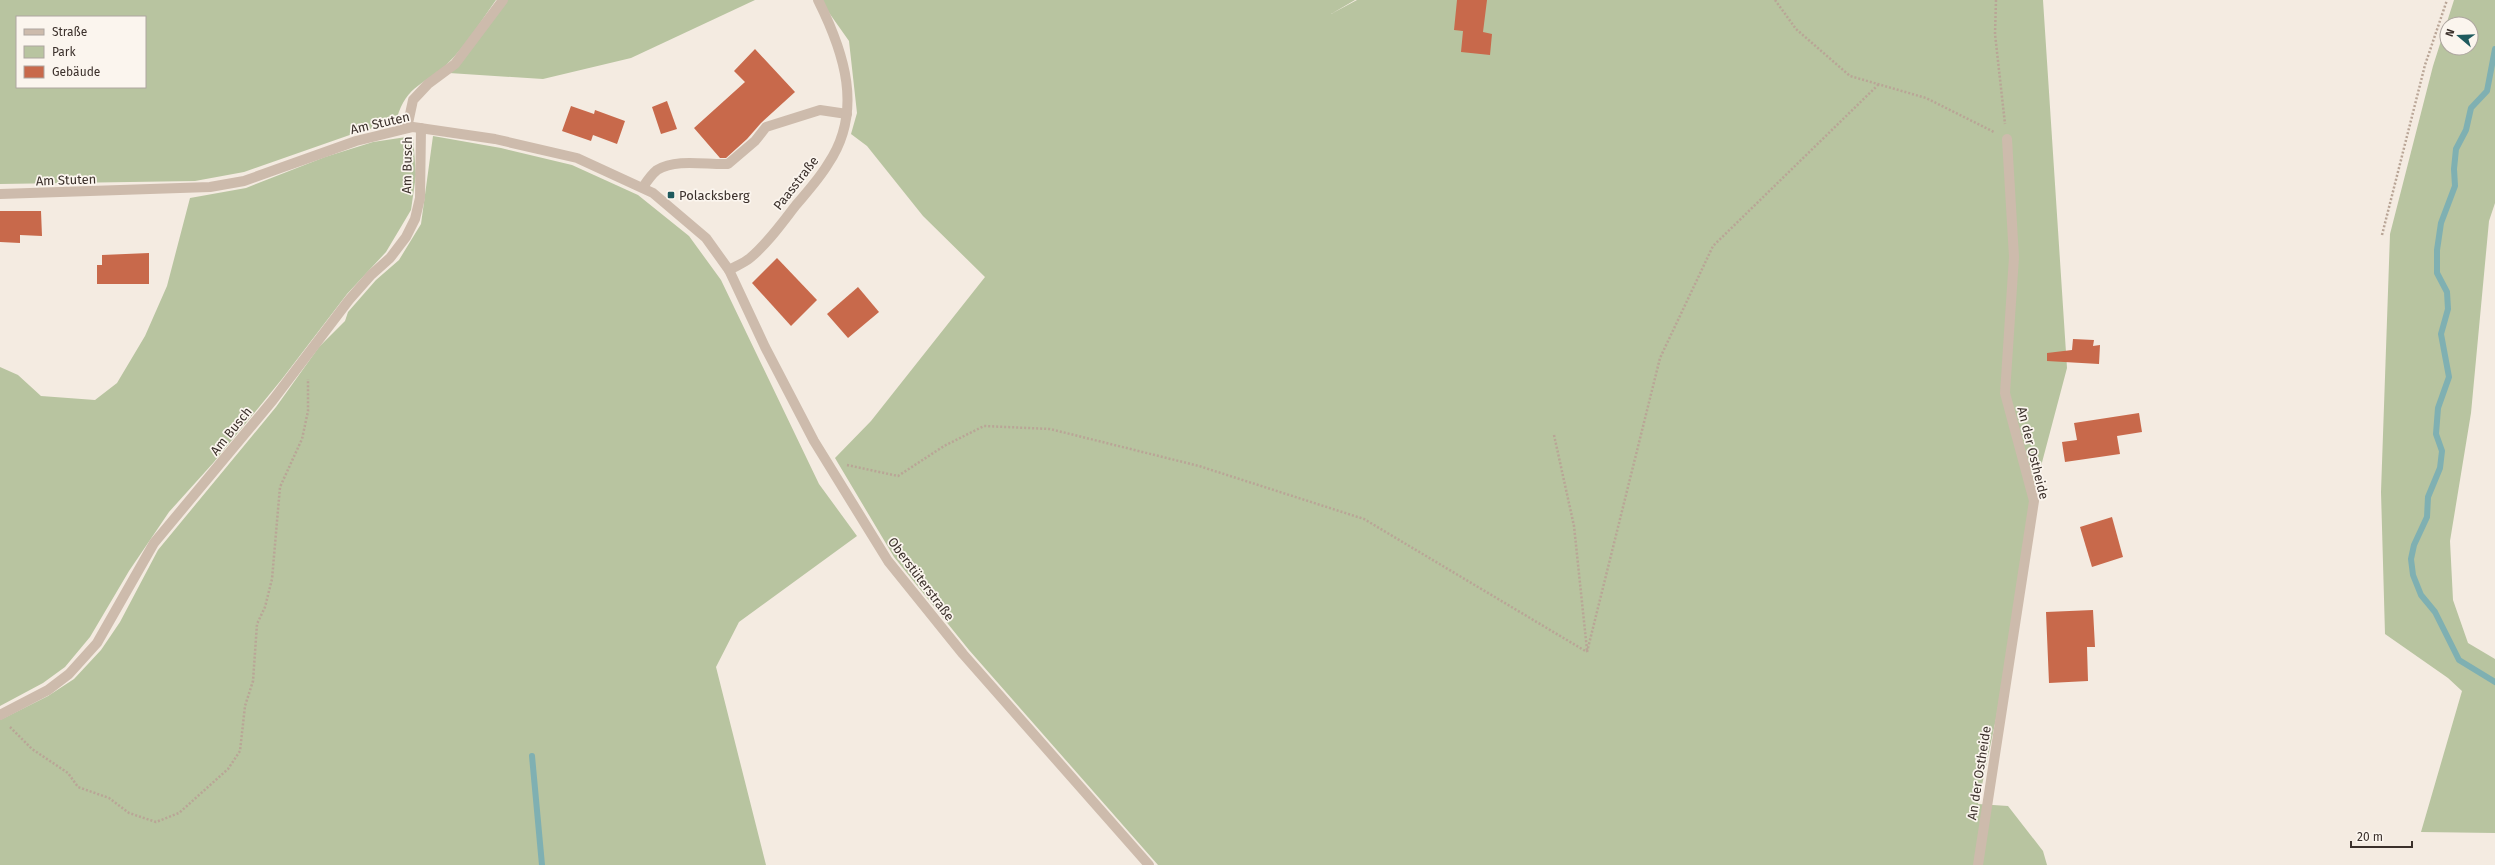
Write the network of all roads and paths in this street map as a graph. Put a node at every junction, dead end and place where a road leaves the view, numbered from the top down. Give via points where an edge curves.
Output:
1 (503, 0) edge
2 (818, 0) edge
3 (1775, 0) edge
4 (1996, 0) edge
5 (2447, 0) edge
6 (1879, 84) junction
7 (847, 114) junction
8 (407, 128) junction
9 (421, 128) junction
10 (2007, 139) junction
11 (643, 187) junction
12 (0, 194) edge
13 (2382, 235) dead end
14 (729, 270) junction
15 (311, 351) junction
16 (1554, 435) dead end
17 (827, 462) junction
18 (1587, 652) junction
19 (3, 718) edge
20 (1149, 865) edge
21 (1978, 865) edge

1 - 8 street via 455,64 428,84 413,100
2 - 7 street, Paasstraße via 835,35 844,63 849,94
3 - 6 path via 1796,29 1850,76
4 - 10 path via 1996,34
5 - 13 path via 2425,65
6 - 10 path via 1926,98
6 - 18 path via 1713,246 1660,358
7 - 11 street via 820,110 786,119 766,127 755,141 728,164 684,163 663,167 656,171
7 - 14 street, Paasstraße via 842,135 829,164 768,240 750,259
8 - 9 street, Am Stuten
8 - 12 street, Am Stuten via 356,141 244,181 210,187
9 - 11 street, Am Stuten via 495,139 577,158
9 - 15 street, Am Busch via 420,198 415,219 406,238 349,300
10 - 21 street, An der Ostheide via 2014,257 2005,393 2034,501
11 - 14 street, Am Stuten via 706,238
14 - 17 street, Oberstüterstraße via 765,347
15 - 19 street, Am Busch via 154,543 97,642 64,678
15 - 19 path via 308,411 302,439 280,487 272,579 265,607 257,624 253,681 244,706 240,751 228,769 179,813 156,822 129,813 108,798 78,787 68,773 32,749
16 - 18 path via 1574,526
17 - 18 path via 898,476 944,446 984,426 1050,429 1199,466 1364,519
17 - 20 street, Oberstüterstraße via 893,567 963,654

